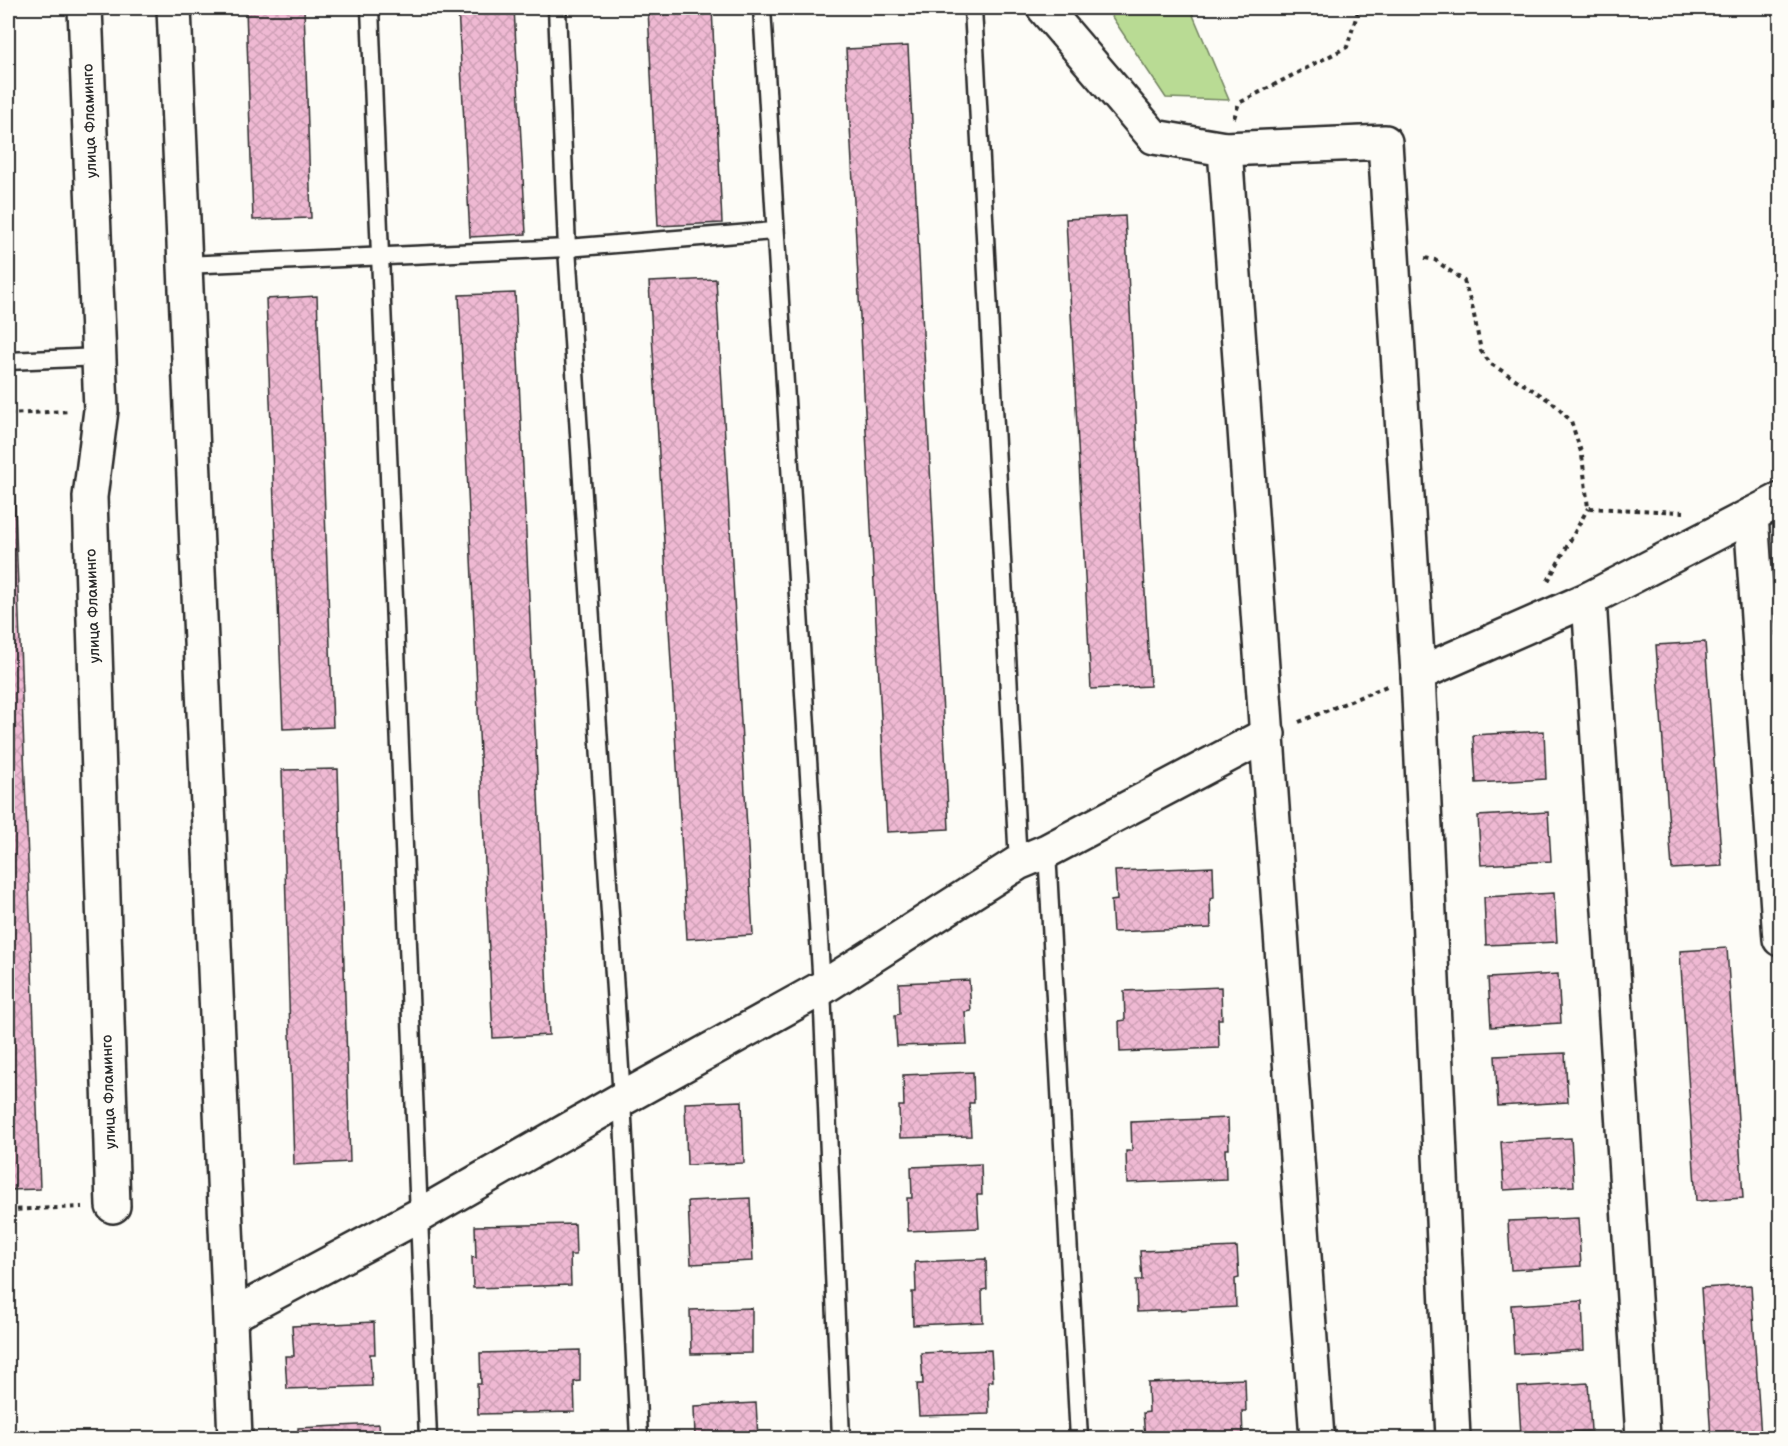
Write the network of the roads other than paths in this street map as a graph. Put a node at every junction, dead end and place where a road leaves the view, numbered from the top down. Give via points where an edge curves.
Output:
1 (85, 8) edge
2 (174, 8) edge
3 (370, 8) edge
4 (557, 8) edge
5 (762, 8) edge
6 (973, 8) edge
7 (1044, 8) edge
8 (1226, 149) junction
9 (774, 231) junction
10 (567, 248) junction
11 (379, 257) junction
12 (184, 266) junction
13 (99, 357) junction
14 (8, 361) edge
15 (1780, 500) edge
16 (1750, 515) junction
17 (1589, 599) junction
18 (1418, 674) junction
19 (1268, 734) junction
20 (1032, 857) junction
21 (1780, 939) edge
22 (822, 988) junction
23 (621, 1099) junction
24 (113, 1206) road end
25 (418, 1216) junction
26 (231, 1317) junction
27 (235, 1438) edge
28 (428, 1438) edge
29 (639, 1438) edge
30 (841, 1438) edge
31 (1079, 1438) edge
32 (1317, 1438) edge
33 (1453, 1438) edge
34 (1643, 1438) edge

1 - 13 street, улица Фламинго
2 - 12 street
3 - 11 lane
4 - 10 lane
5 - 9 lane
6 - 20 lane
7 - 8 street via 1154,137
8 - 18 street via 1385,142
8 - 19 street
9 - 10 lane
9 - 22 lane
10 - 11 lane
10 - 23 lane
11 - 12 lane
11 - 25 lane
12 - 26 street
13 - 14 lane
13 - 24 street, улица Фламинго via 101,410 90,497
15 - 16 street
16 - 17 street
16 - 21 street
17 - 18 street
17 - 34 street
18 - 33 street
19 - 20 street
19 - 32 street
20 - 22 street
20 - 31 lane
22 - 23 street
22 - 30 lane
23 - 25 street
23 - 29 lane
25 - 26 street
25 - 28 lane
26 - 27 street

